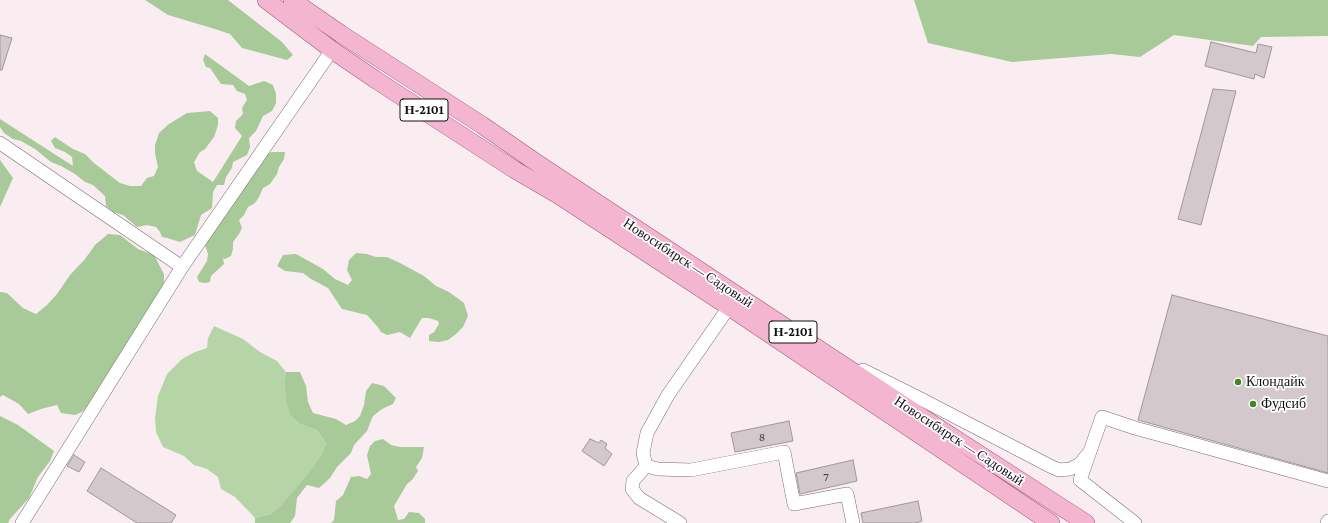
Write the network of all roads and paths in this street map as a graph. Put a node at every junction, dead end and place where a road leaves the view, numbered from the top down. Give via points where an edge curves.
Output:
1 (266, 0) edge
2 (292, 0) edge
3 (332, 50) junction
4 (0, 143) edge
5 (182, 267) junction
6 (729, 307) junction
7 (820, 350) junction
8 (1091, 450) junction
9 (646, 466) junction
10 (1328, 481) edge
11 (22, 523) edge
12 (680, 523) edge
13 (853, 523) edge
14 (1051, 523) edge
15 (1086, 523) edge
16 (1135, 523) edge

1 - 3 main road, Новосибирск — Садовый
2 - 7 main road, Новосибирск — Садовый / Н-2101
3 - 5 street
3 - 6 main road, Новосибирск — Садовый / Н-2101
4 - 5 street
5 - 11 street
6 - 9 street via 668,395 647,433 643,453
6 - 14 main road, Новосибирск — Садовый / Н-2101
7 - 8 street via 1059,470 1070,470 1080,464
7 - 15 main road, Новосибирск — Садовый / Н-2101
8 - 10 street via 1102,417
8 - 16 street via 1080,480
9 - 12 street via 633,481 632,489 639,498
9 - 13 street via 691,470 784,452 794,504 847,494

